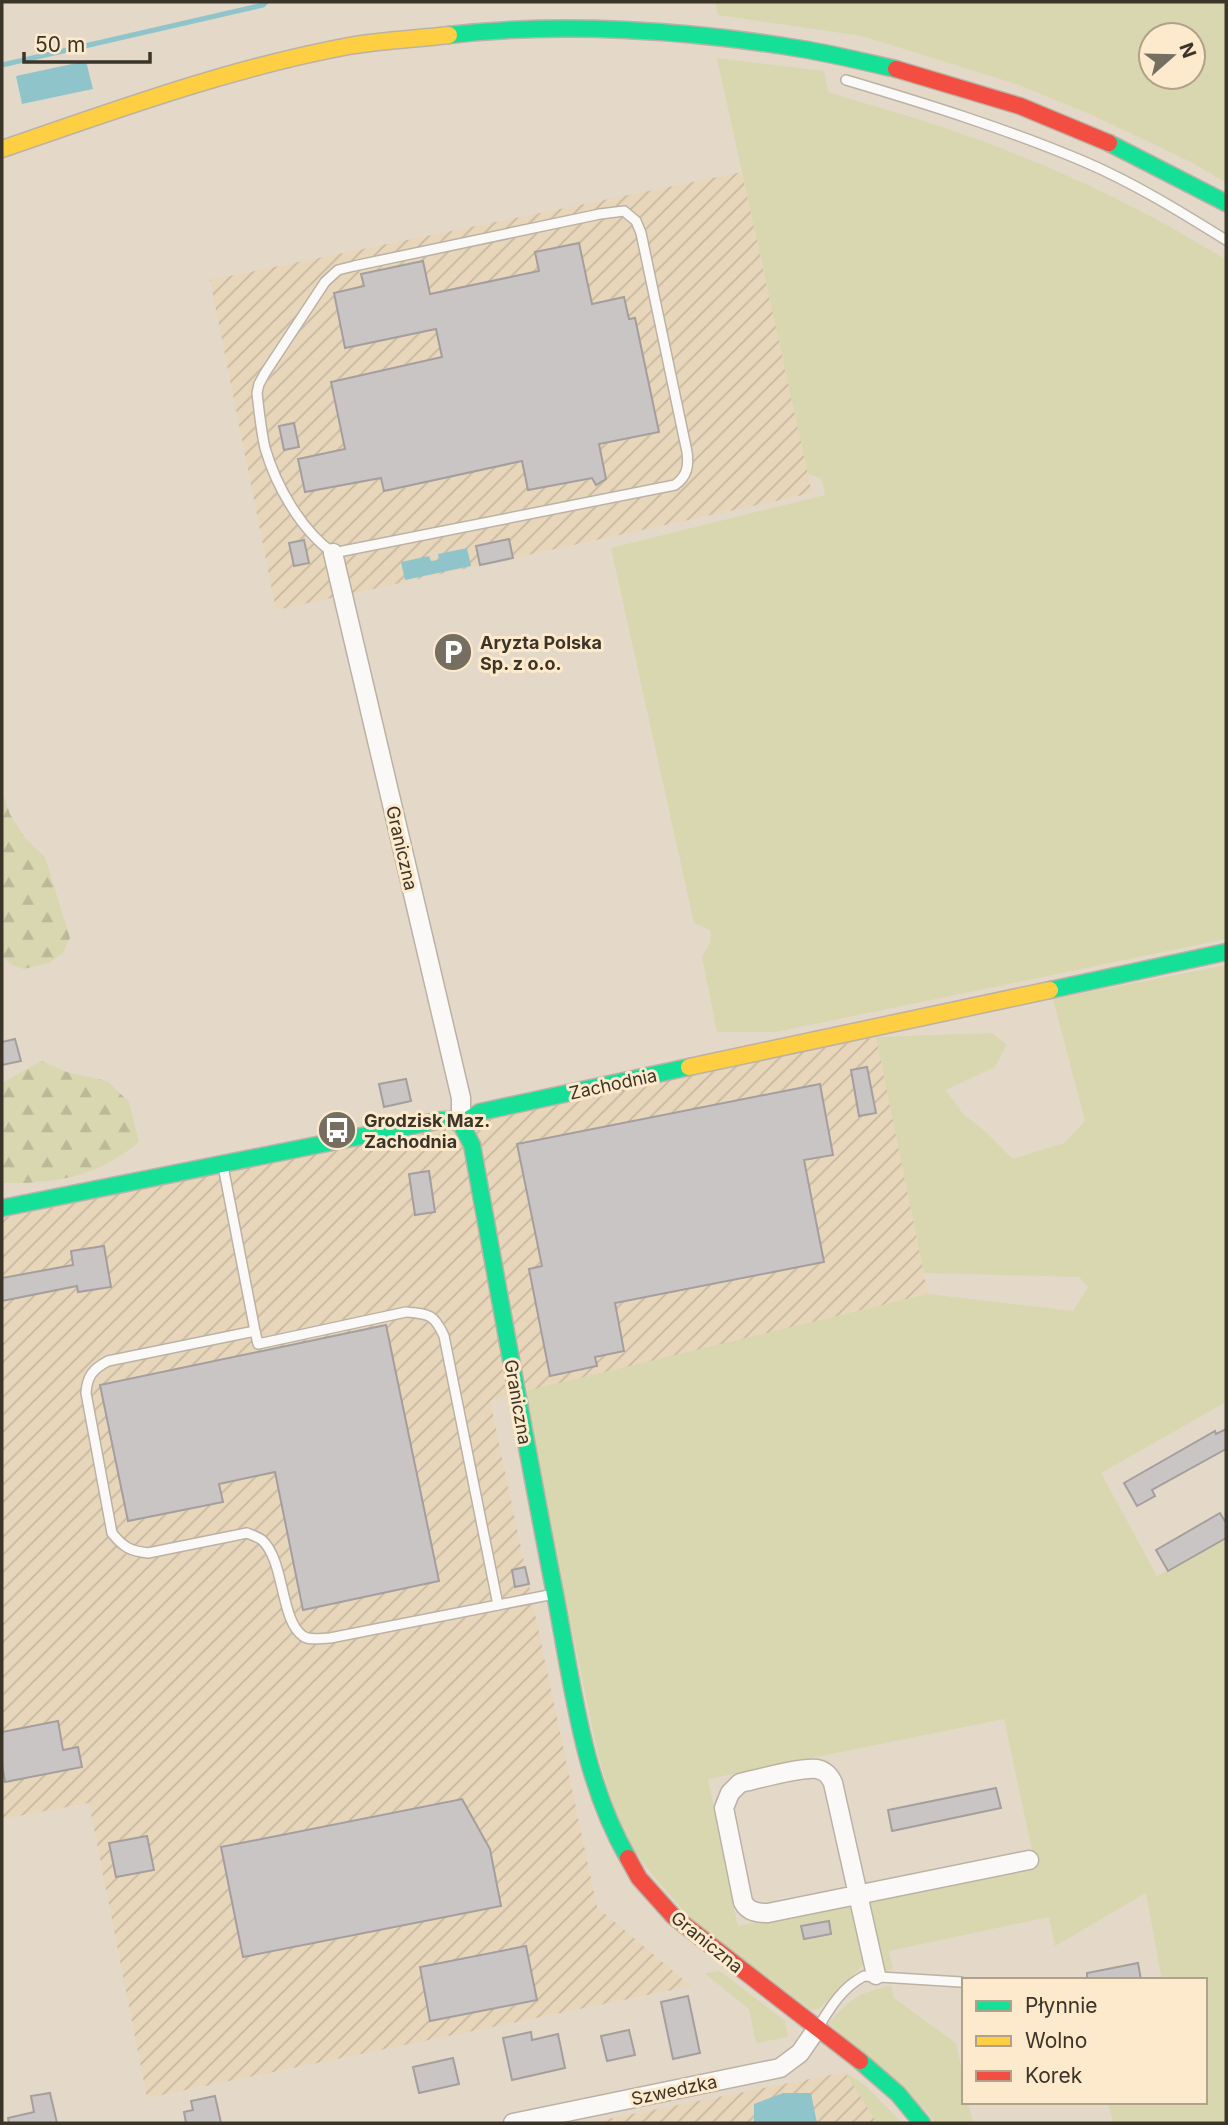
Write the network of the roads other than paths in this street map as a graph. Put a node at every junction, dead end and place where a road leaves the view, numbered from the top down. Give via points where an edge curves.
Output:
1 (846, 80) dead end
2 (2, 149) edge
3 (1226, 203) edge
4 (1226, 240) edge
5 (333, 553) junction
6 (1226, 952) edge
7 (461, 1124) junction
8 (223, 1164) junction
9 (2, 1208) edge
10 (255, 1331) junction
11 (555, 1594) junction
12 (498, 1605) junction
13 (1029, 1860) dead end
14 (858, 1895) junction
15 (876, 1975) junction
16 (961, 1982) dead end
17 (818, 2027) junction
18 (513, 2123) edge
19 (922, 2123) edge

1 - 4 lane via 996,127 1088,163
2 - 3 street via 179,89 341,48 492,27 632,25 800,43 937,75 1082,128
5 - 5 lane via 307,529 282,488 264,445 257,393 265,373 331,275 354,266 600,214 624,211 631,216 641,233 687,452 683,479 675,485
5 - 7 street, Graniczna via 461,1098
6 - 7 street, Zachodnia via 480,1112
7 - 8 street, Zachodnia via 442,1121
7 - 11 street, Graniczna via 472,1145
8 - 9 street, Zachodnia
8 - 10 lane
10 - 12 lane via 258,1344 406,1312 425,1313 437,1320
10 - 12 lane via 108,1361 95,1368 87,1380 112,1533 122,1546 148,1553 247,1534 261,1539 273,1556 292,1623 303,1636 314,1639
11 - 12 lane
11 - 17 street, Graniczna via 587,1758 602,1807 625,1855 673,1916
13 - 14 street
14 - 14 street via 768,1913 745,1907 724,1808 734,1787 810,1769 830,1776
14 - 15 street
15 - 16 lane
15 - 17 lane via 850,1983
17 - 18 street, Szwedzka via 800,2053 779,2068
17 - 19 street, Graniczna via 898,2094

